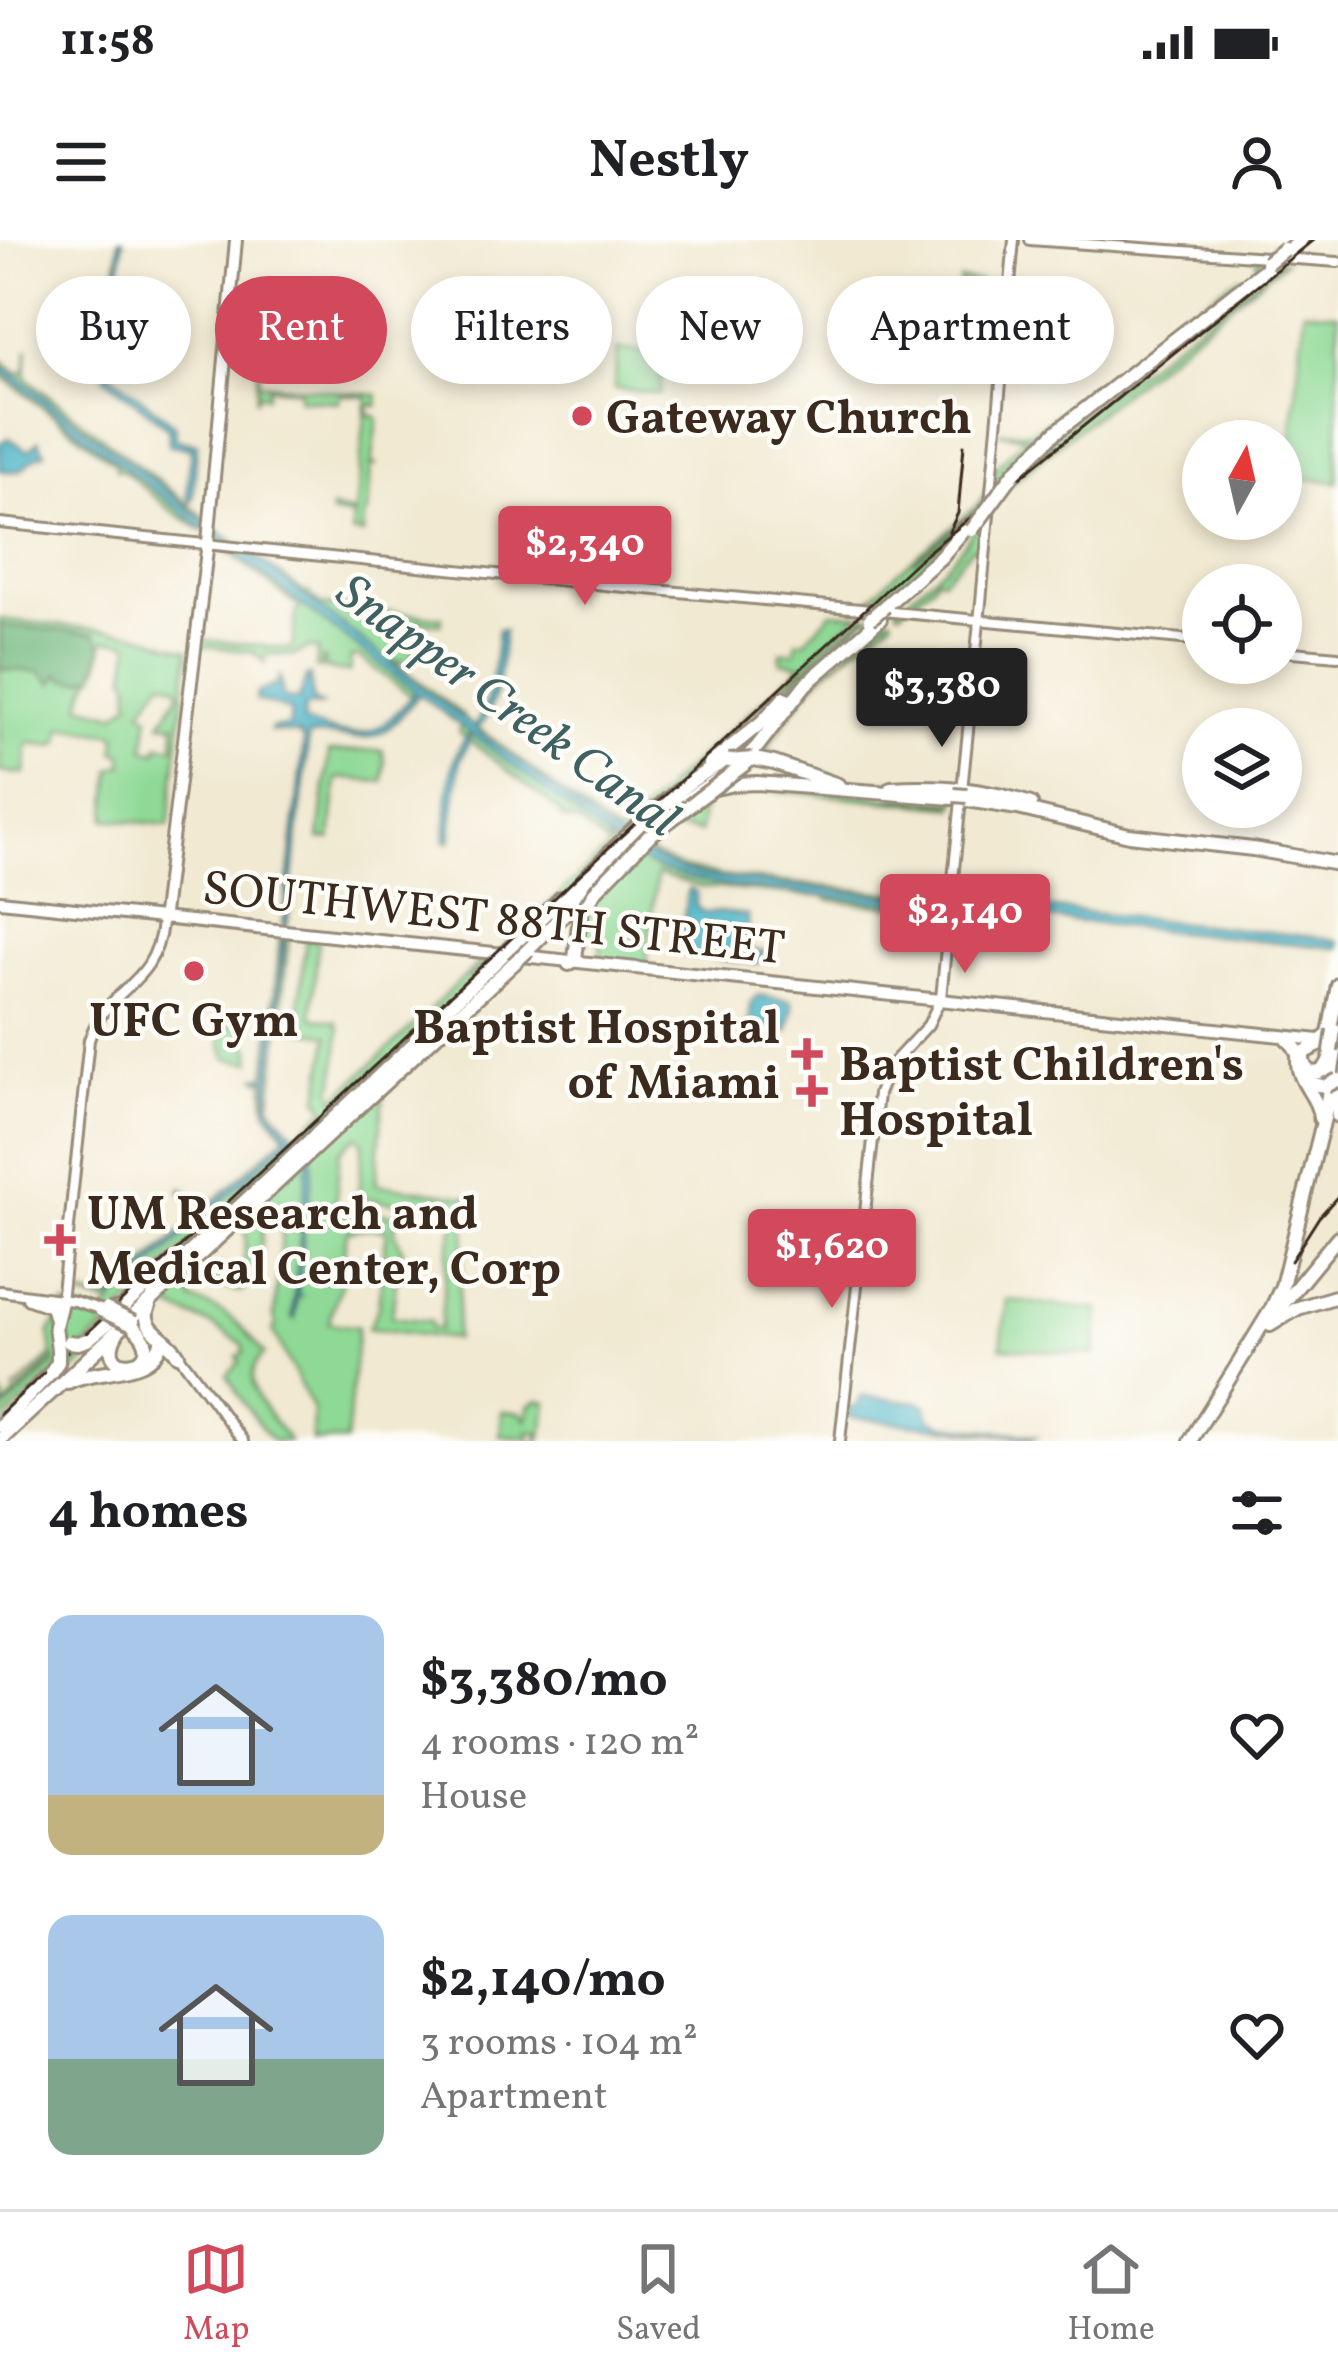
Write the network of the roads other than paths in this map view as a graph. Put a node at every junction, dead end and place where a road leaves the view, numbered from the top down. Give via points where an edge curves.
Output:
1 (235, 240) edge
2 (1012, 240) edge
3 (1030, 240) edge
4 (1075, 241) edge
5 (1292, 245) edge
6 (1338, 260) edge
7 (0, 525) edge
8 (978, 526) junction
9 (207, 532) junction
10 (890, 614) junction
11 (978, 621) junction
12 (1182, 640) edge
13 (1302, 652) edge
14 (1338, 655) edge
15 (837, 656) junction
16 (793, 688) junction
17 (752, 760) junction
18 (695, 778) junction
19 (734, 784) junction
20 (867, 791) junction
21 (961, 796) junction
22 (678, 805) junction
23 (626, 849) junction
24 (1338, 862) edge
25 (585, 878) junction
26 (0, 903) edge
27 (161, 920) junction
28 (579, 925) junction
29 (542, 928) junction
30 (511, 957) junction
31 (572, 962) junction
32 (1338, 985) edge
33 (1338, 994) edge
34 (939, 1000) junction
35 (1182, 1026) junction
36 (1288, 1040) junction
37 (1333, 1040) edge
38 (1298, 1059) junction
39 (1332, 1083) edge
40 (1338, 1116) edge
41 (305, 1150) junction
42 (1312, 1164) junction
43 (1333, 1245) edge
44 (0, 1293) edge
45 (1338, 1296) edge
46 (35, 1297) junction
47 (63, 1298) junction
48 (140, 1300) junction
49 (105, 1310) junction
50 (56, 1320) junction
51 (1277, 1324) junction
52 (131, 1325) junction
53 (158, 1343) junction
54 (63, 1346) junction
55 (1244, 1354) junction
56 (176, 1356) junction
57 (2, 1432) edge
58 (241, 1441) edge
59 (840, 1441) edge
60 (1193, 1441) edge

1 - 9 main road
2 - 8 main road via 990,477
3 - 4 main road
4 - 6 main road
5 - 8 highway, bridge via 1050,428
7 - 9 main road via 163,541
8 - 10 highway
8 - 11 main road
9 - 10 main road via 238,549
9 - 27 main road
10 - 11 main road
10 - 15 highway
10 - 16 highway
11 - 12 main road
11 - 21 main road
13 - 14 main road
15 - 17 highway
15 - 22 highway via 748,757
16 - 18 highway
16 - 23 highway via 743,757 681,797
17 - 18 highway, bridge
17 - 20 highway
17 - 28 highway, bridge via 656,830 596,889
18 - 23 highway
19 - 20 highway
19 - 22 highway
19 - 23 highway via 683,806
20 - 21 highway
21 - 24 highway via 1125,831
21 - 34 main road
22 - 23 highway
23 - 25 highway
23 - 28 highway via 591,891
23 - 29 highway
23 - 30 highway
25 - 29 highway
25 - 30 highway
26 - 27 main road, SOUTHWEST 88TH STREET
27 - 30 main road, SOUTHWEST 88TH STREET
27 - 47 main road via 151,959 89,1040
28 - 31 highway
29 - 30 highway
30 - 31 main road, SOUTHWEST 88TH STREET
30 - 41 highway
30 - 41 highway
31 - 34 main road, SOUTHWEST 88TH STREET
32 - 37 highway
33 - 37 highway
34 - 35 main road, SOUTHWEST 88TH STREET
34 - 59 main road via 878,1093
35 - 36 main road, SOUTHWEST 88TH STREET
35 - 37 main road, SOUTHWEST 88TH STREET
36 - 37 main road, SOUTHWEST 88TH STREET
36 - 38 highway
37 - 40 highway
37 - 42 highway
38 - 39 highway via 1308,1082
38 - 42 highway via 1320,1112
41 - 48 highway
41 - 48 highway
42 - 55 highway via 1277,1297
43 - 51 highway
43 - 55 highway
44 - 46 main road
45 - 51 highway
46 - 47 main road
46 - 50 highway via 51,1305
47 - 49 main road
47 - 49 main road
47 - 50 highway
47 - 54 highway
48 - 49 highway, bridge
48 - 52 highway
48 - 54 highway, bridge via 87,1340
48 - 56 highway via 146,1322
48 - 57 highway
49 - 52 main road, bridge
50 - 54 highway
51 - 60 highway
52 - 53 main road
52 - 53 main road
52 - 57 highway
53 - 56 highway
53 - 57 highway via 134,1367 71,1379
54 - 57 highway, bridge
55 - 60 highway
56 - 58 main road

